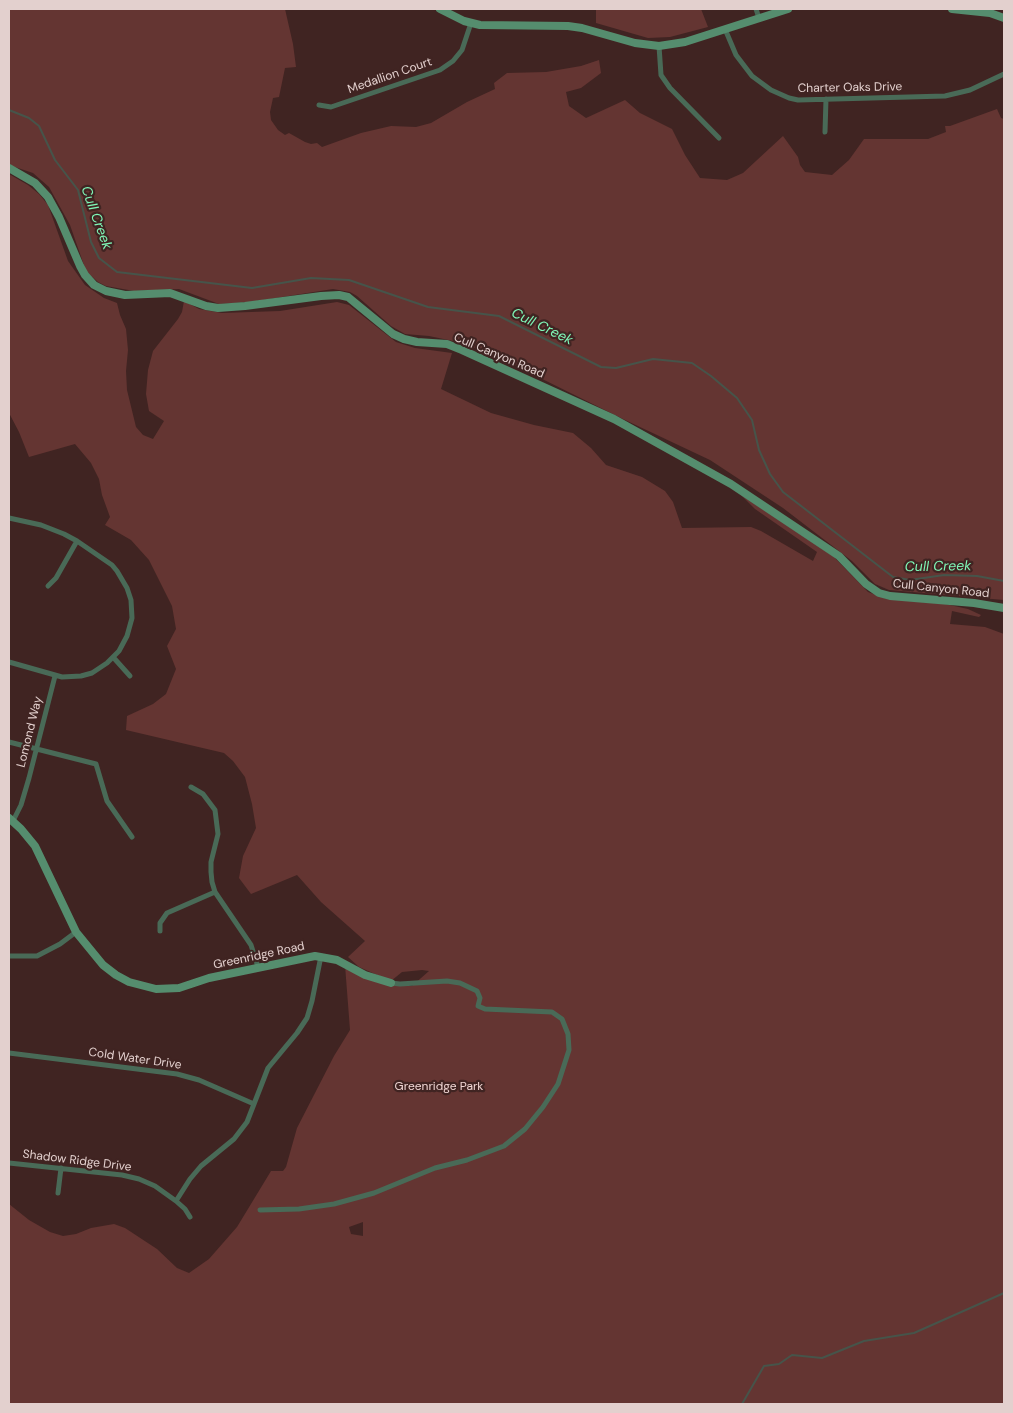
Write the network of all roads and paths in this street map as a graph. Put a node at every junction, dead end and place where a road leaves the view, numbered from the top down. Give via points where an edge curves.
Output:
1 (440, 9) edge
2 (756, 9) edge
3 (788, 9) edge
4 (952, 9) edge
5 (759, 18) junction
6 (1004, 18) edge
7 (471, 23) junction
8 (725, 29) junction
9 (658, 46) junction
10 (1004, 74) edge
11 (826, 100) junction
12 (319, 105) dead end
13 (826, 132) dead end
14 (719, 138) dead end
15 (9, 168) edge
16 (9, 518) edge
17 (77, 541) junction
18 (48, 586) dead end
19 (1004, 608) edge
20 (113, 657) junction
21 (9, 662) edge
22 (55, 676) junction
23 (130, 676) dead end
24 (9, 742) edge
25 (36, 749) junction
26 (191, 787) dead end
27 (11, 820) edge
28 (132, 837) dead end
29 (215, 892) junction
30 (160, 931) dead end
31 (76, 932) junction
32 (9, 956) edge
33 (321, 956) junction
34 (258, 967) junction
35 (391, 983) joint
36 (9, 1053) edge
37 (254, 1104) junction
38 (9, 1163) edge
39 (61, 1168) junction
40 (58, 1192) dead end
41 (176, 1201) junction
42 (260, 1210) dead end
43 (190, 1217) dead end

1 - 7 street
2 - 5 street
3 - 5 street
4 - 6 street via 990,13
5 - 8 street
7 - 9 street via 568,26
7 - 12 street, Medallion Court via 462,50 440,70 331,107
8 - 9 street via 685,42
8 - 11 street, Charter Oaks Drive via 736,55 760,84 789,98
9 - 14 street via 666,82
10 - 11 street, Charter Oaks Drive via 970,90 945,96
11 - 13 street
15 - 19 street, Cull Canyon Road via 26,177 48,197 82,270 94,285 106,291 125,295 170,294 218,308 321,296 348,297 404,340 447,344 462,350 614,420 717,476 839,556 879,593
16 - 17 street via 41,525
17 - 18 street
17 - 20 street via 112,565 127,588 130,628
20 - 22 street via 92,673
20 - 23 street
21 - 22 street
22 - 25 street, Lomond Way
24 - 25 street
25 - 27 street, Lomond Way via 21,805
25 - 28 street via 96,764 107,801
26 - 29 street via 203,794 217,816 218,834 210,872
27 - 31 street, Greenridge Road via 35,846
29 - 30 street via 167,913 160,924
29 - 34 street via 251,945
31 - 32 street via 37,956
31 - 34 street, Greenridge Road via 93,954 116,975 143,987 179,988
33 - 34 street, Greenridge Road via 306,956
33 - 35 street, Greenridge Road
33 - 37 street via 307,1018 268,1068
35 - 42 street, Greenridge Road via 460,982 478,991 478,1006 485,1010 552,1012 562,1019 568,1034 569,1050 558,1084 525,1129 504,1146 486,1154 435,1168 374,1194 334,1204
36 - 37 street, Cold Water Drive via 177,1074
37 - 41 street via 242,1130 201,1166
38 - 39 street, Shadow Ridge Drive
39 - 40 street
39 - 41 street, Shadow Ridge Drive via 139,1179
41 - 43 street, Shadow Ridge Drive

